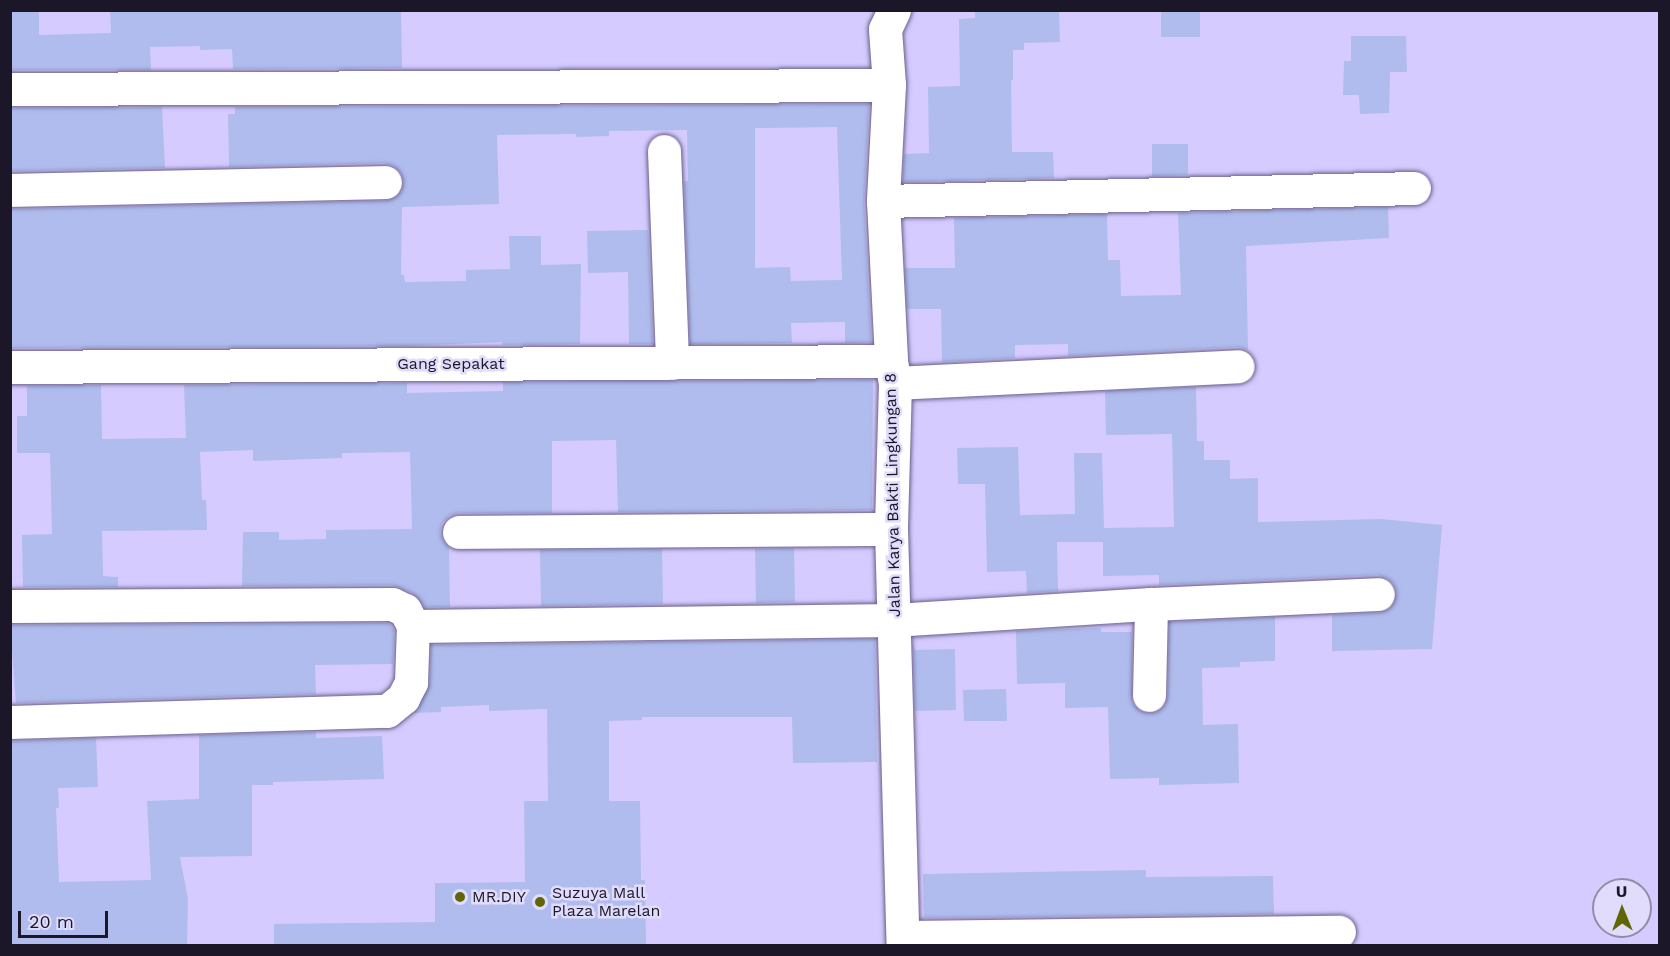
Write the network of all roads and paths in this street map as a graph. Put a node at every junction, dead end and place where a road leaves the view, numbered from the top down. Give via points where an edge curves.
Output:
1 (894, 10) edge
2 (889, 85) junction
3 (10, 89) edge
4 (664, 151) dead end
5 (385, 182) dead end
6 (1414, 188) dead end
7 (10, 190) edge
8 (883, 201) junction
9 (672, 363) junction
10 (1238, 366) dead end
11 (10, 367) edge
12 (893, 372) junction
13 (891, 529) junction
14 (459, 532) dead end
15 (1378, 594) dead end
16 (1151, 604) junction
17 (10, 606) edge
18 (894, 620) junction
19 (413, 626) junction
20 (1149, 695) dead end
21 (10, 722) edge
22 (1339, 932) dead end
23 (903, 941) edge

1 - 2 street, Jalan Karya Bakti Lingkungan 8 via 885,29
2 - 3 street
2 - 8 street, Jalan Karya Bakti Lingkungan 8
4 - 9 street
5 - 7 street
6 - 8 street
8 - 12 street, Jalan Karya Bakti Lingkungan 8
9 - 11 street, Gang Sepakat
9 - 12 street, Gang Sepakat
10 - 12 street, Gang Sepakat
12 - 13 street, Jalan Karya Bakti Lingkungan 8
13 - 14 street
13 - 18 street, Jalan Karya Bakti Lingkungan 8
15 - 16 street
16 - 18 street
16 - 20 street
17 - 19 street via 392,604 405,610
18 - 19 street
18 - 23 street, Jalan Karya Bakti Lingkungan 8
19 - 21 street via 411,682 403,698 387,711
22 - 23 street

